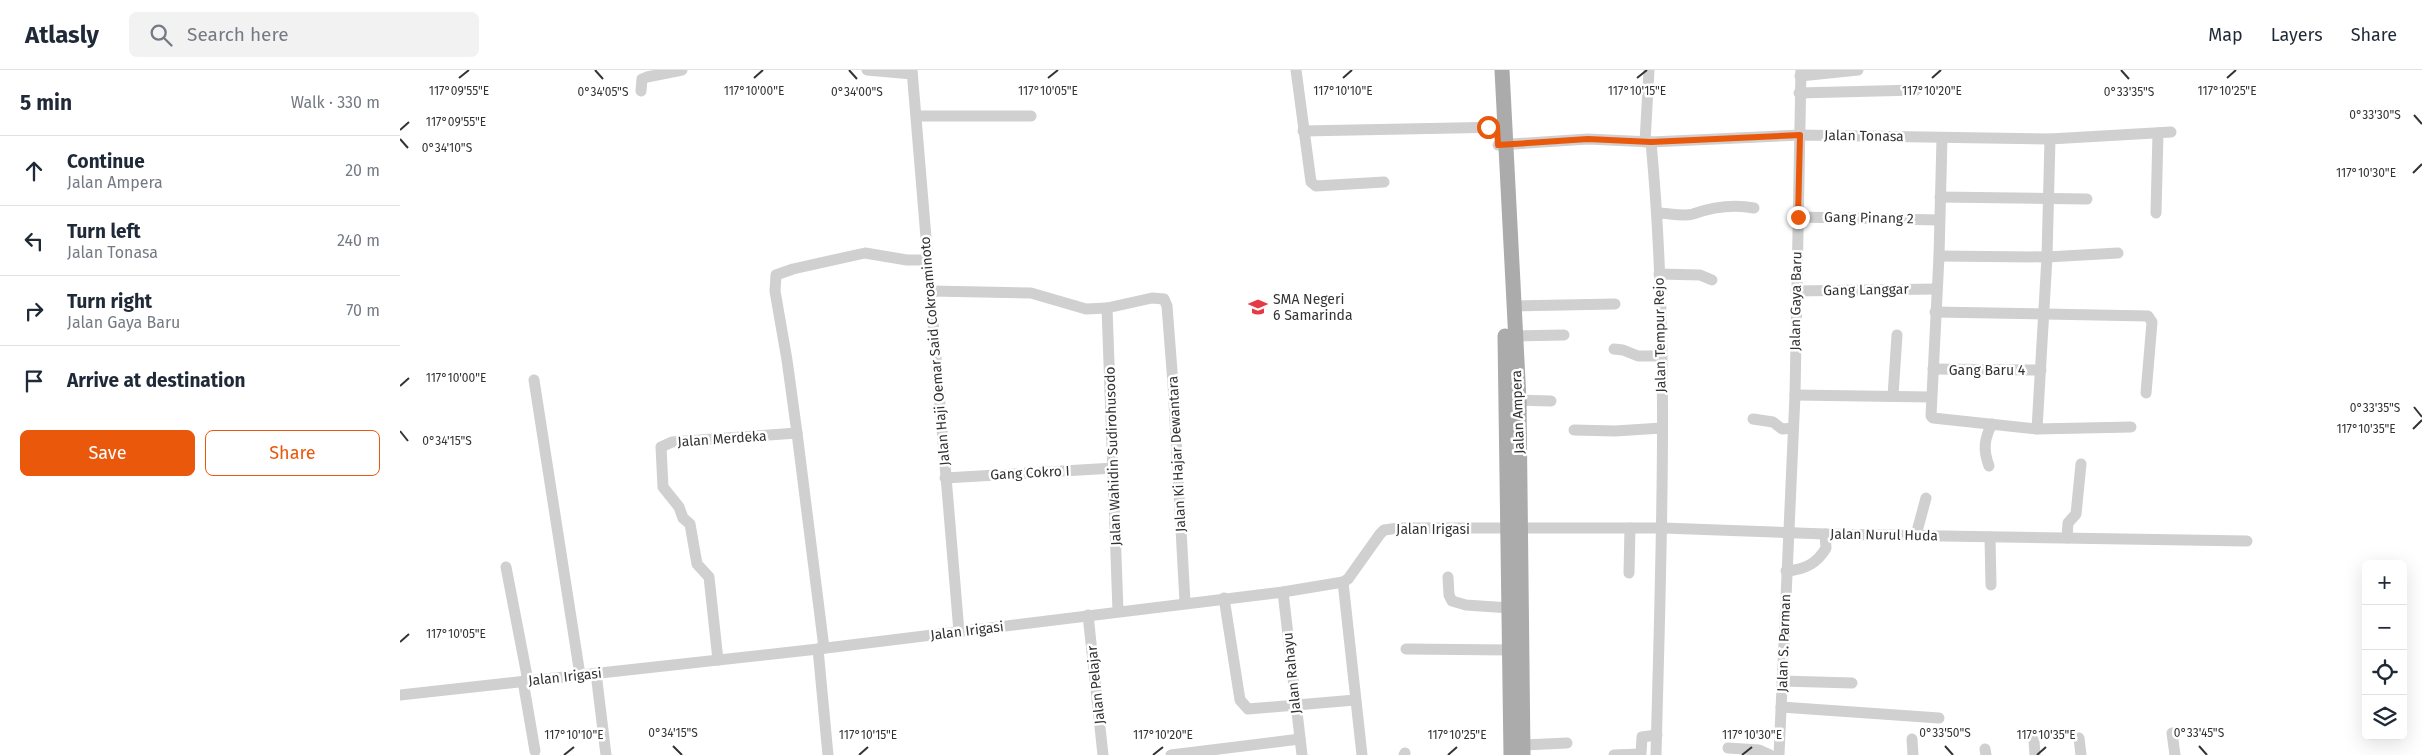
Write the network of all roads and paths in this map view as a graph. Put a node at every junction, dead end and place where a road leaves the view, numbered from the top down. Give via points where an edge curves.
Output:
1 (682, 70) edge
2 (867, 70) edge
3 (1296, 70) edge
4 (1494, 70) edge
5 (1502, 70) edge
6 (1649, 70) edge
7 (1858, 70) edge
8 (912, 72) edge
9 (1800, 73) edge
10 (1916, 90) dead end
11 (641, 91) dead end
12 (1799, 93) junction
13 (917, 116) junction
14 (1031, 116) dead end
15 (1501, 127) junction
16 (1304, 131) junction
17 (2171, 132) dead end
18 (2158, 133) junction
19 (1800, 135) junction
20 (1942, 138) junction
21 (2050, 139) junction
22 (1648, 142) junction
23 (1502, 145) junction
24 (1384, 182) dead end
25 (1940, 197) junction
26 (2048, 198) junction
27 (2087, 199) dead end
28 (1754, 208) dead end
29 (1658, 213) junction
30 (2156, 213) dead end
31 (1798, 217) junction
32 (1939, 220) junction
33 (2118, 254) dead end
34 (1939, 256) junction
35 (2047, 256) junction
36 (927, 260) junction
37 (1659, 274) junction
38 (1712, 280) dead end
39 (1936, 288) junction
40 (930, 291) junction
41 (1796, 291) junction
42 (1615, 304) dead end
43 (1513, 306) junction
44 (1107, 308) junction
45 (1936, 312) junction
46 (2043, 314) junction
47 (1564, 335) dead end
48 (1897, 335) dead end
49 (1515, 336) junction
50 (1614, 350) dead end
51 (1661, 356) junction
52 (1933, 369) junction
53 (2041, 370) junction
54 (534, 380) dead end
55 (2146, 393) dead end
56 (1794, 394) junction
57 (1894, 396) junction
58 (1930, 396) junction
59 (1519, 400) junction
60 (1551, 401) dead end
61 (1753, 419) dead end
62 (1992, 424) junction
63 (2131, 427) dead end
64 (1662, 428) junction
65 (1793, 428) junction
66 (2037, 429) junction
67 (1574, 430) dead end
68 (796, 433) junction
69 (2081, 464) dead end
70 (1989, 466) dead end
71 (1114, 468) junction
72 (945, 478) junction
73 (1926, 498) dead end
74 (1789, 526) junction
75 (1515, 528) junction
76 (1630, 528) junction
77 (1663, 528) junction
78 (1825, 534) junction
79 (1916, 535) junction
80 (1990, 537) junction
81 (2067, 538) junction
82 (2247, 541) dead end
83 (506, 567) dead end
84 (1786, 571) junction
85 (1629, 573) dead end
86 (1448, 577) dead end
87 (1343, 582) junction
88 (1991, 585) dead end
89 (1283, 592) junction
90 (1224, 598) junction
91 (1184, 602) junction
92 (1118, 608) junction
93 (1510, 608) junction
94 (1088, 615) junction
95 (959, 632) junction
96 (821, 649) junction
97 (1406, 649) dead end
98 (1510, 650) junction
99 (718, 660) junction
100 (596, 673) junction
101 (580, 675) junction
102 (526, 681) junction
103 (1782, 681) junction
104 (1852, 683) dead end
105 (400, 695) edge
106 (1355, 700) junction
107 (1296, 705) junction
108 (1781, 707) junction
109 (1939, 718) dead end
110 (2172, 732) dead end
111 (1657, 736) junction
112 (1300, 738) junction
113 (2080, 738) dead end
114 (1912, 739) dead end
115 (2034, 741) dead end
116 (1568, 743) dead end
117 (1728, 748) dead end
118 (535, 751) dead end
119 (1519, 752) edge
120 (1641, 754) junction
121 (1656, 754) edge
122 (606, 755) edge
123 (828, 755) edge
124 (1103, 755) edge
125 (1171, 755) edge
126 (1302, 755) edge
127 (1362, 755) edge
128 (1614, 755) edge
129 (1770, 755) edge
130 (1779, 755) edge
131 (1913, 755) edge
132 (2035, 755) edge
133 (2081, 755) edge
134 (2175, 755) edge

1 - 11 street via 647,77 642,80
2 - 8 street
3 - 16 street
4 - 15 main road, Jalan Ampera
5 - 15 main road, Jalan Ampera
6 - 22 street, Jalan Tempur Rejo
7 - 9 street
8 - 13 street, Jalan Haji Oemar Said Cokroaminoto
9 - 12 street, Jalan Gaya Baru
10 - 12 street
12 - 19 street, Jalan Gaya Baru
13 - 14 street
13 - 36 street, Jalan Haji Oemar Said Cokroaminoto
15 - 16 street
15 - 23 main road, Jalan Ampera
16 - 24 street via 1313,185
17 - 18 street, Jalan Tonasa
18 - 21 street, Jalan Tonasa
18 - 30 street
19 - 20 street, Jalan Tonasa
19 - 22 street, Jalan Tonasa
19 - 31 street, Jalan Gaya Baru
20 - 21 street, Jalan Tonasa
20 - 25 street
21 - 26 street
22 - 23 street, Jalan Tonasa via 1588,139
22 - 29 street, Jalan Tempur Rejo
23 - 43 main road, Jalan Ampera
23 - 75 main road, Jalan Ampera via 1507,386
25 - 26 street
25 - 32 street
26 - 27 street
26 - 35 street
28 - 29 street via 1735,205 1692,214
29 - 37 street, Jalan Tempur Rejo
31 - 32 street, Gang Pinang 2
31 - 41 street, Jalan Gaya Baru
32 - 34 street
33 - 35 street
34 - 35 street
34 - 39 street
35 - 46 street
36 - 40 street, Jalan Haji Oemar Said Cokroaminoto
36 - 68 street via 865,253 776,275 774,291
37 - 38 street via 1700,274
37 - 51 street, Jalan Tempur Rejo
39 - 41 street, Gang Langgar
39 - 45 street
40 - 44 street via 1031,293 1075,307
40 - 72 street, Jalan Haji Oemar Said Cokroaminoto
41 - 56 street, Jalan Gaya Baru
42 - 43 street
43 - 49 main road, Jalan Ampera
44 - 71 street, Jalan Wahidin Sudirohusodo
44 - 91 street, Jalan Ki Hajar Dewantara via 1160,297 1164,298 1167,306
45 - 46 street
45 - 52 street
46 - 53 street
46 - 55 street via 2148,316 2152,322
47 - 49 street
48 - 57 street
49 - 59 main road, Jalan Ampera
50 - 51 street via 1638,356
51 - 64 street, Jalan Tempur Rejo
52 - 53 street, Gang Baru 4
52 - 58 street
53 - 66 street
54 - 101 street
56 - 57 street
56 - 65 street, Jalan Gaya Baru
57 - 58 street
58 - 62 street via 1929,413 1933,418
59 - 60 street
59 - 75 main road, Jalan Ampera
61 - 65 street
62 - 66 street
62 - 70 street via 1984,453
63 - 66 street
64 - 67 street
64 - 77 street, Jalan Tempur Rejo
65 - 74 street, Jalan Gaya Baru
68 - 96 street
68 - 99 street, Jalan Merdeka via 672,442 661,447 663,487 690,524 697,564 709,577
69 - 81 street via 2076,514 2068,523
71 - 72 street, Gang Cokro I
71 - 92 street, Jalan Wahidin Sudirohusodo
72 - 95 street, Jalan Haji Oemar Said Cokroaminoto
73 - 79 street
74 - 77 street, Jalan Nurul Huda
74 - 78 street, Jalan Nurul Huda
74 - 84 street, Jalan S. Parman
75 - 76 street, Jalan Nurul Huda
75 - 87 street, Jalan Irigasi via 1384,530 1356,571
75 - 93 main road, Jalan Ampera
75 - 119 main road, Jalan Ampera
76 - 77 street, Jalan Nurul Huda
76 - 85 street
77 - 111 street, Jalan Tempur Rejo
78 - 79 street, Jalan Nurul Huda
78 - 84 street via 1826,548 1818,558 1802,570
79 - 80 street, Jalan Nurul Huda
80 - 81 street, Jalan Nurul Huda
80 - 88 street
81 - 82 street, Jalan Nurul Huda
83 - 102 street
84 - 103 street, Jalan S. Parman
86 - 93 street via 1452,601
87 - 89 street, Jalan Irigasi
87 - 106 street
89 - 90 street, Jalan Irigasi
89 - 107 street, Jalan Rahayu
90 - 91 street, Jalan Irigasi
90 - 107 street via 1243,706 1248,709
91 - 92 street, Jalan Irigasi
92 - 94 street, Jalan Irigasi
93 - 98 main road, Jalan Ampera
94 - 95 street, Jalan Irigasi
94 - 124 street, Jalan Pelajar
95 - 96 street, Jalan Irigasi
96 - 99 street, Jalan Irigasi
96 - 123 street
97 - 98 street
98 - 119 main road, Jalan Ampera
99 - 100 street, Jalan Irigasi
100 - 101 street, Jalan Irigasi
100 - 122 street
101 - 102 street, Jalan Irigasi
102 - 105 street, Jalan Irigasi
102 - 118 street
103 - 104 street
103 - 108 street, Jalan S. Parman
106 - 107 street
106 - 127 street
107 - 112 street, Jalan Rahayu
108 - 109 street
108 - 130 street, Jalan S. Parman
110 - 134 street
111 - 120 street via 1642,737
111 - 121 street, Jalan Tempur Rejo
112 - 125 street
112 - 126 street, Jalan Rahayu
113 - 133 street
114 - 131 street
115 - 132 street
116 - 119 street
117 - 129 street via 1759,750
120 - 121 street
120 - 128 street

